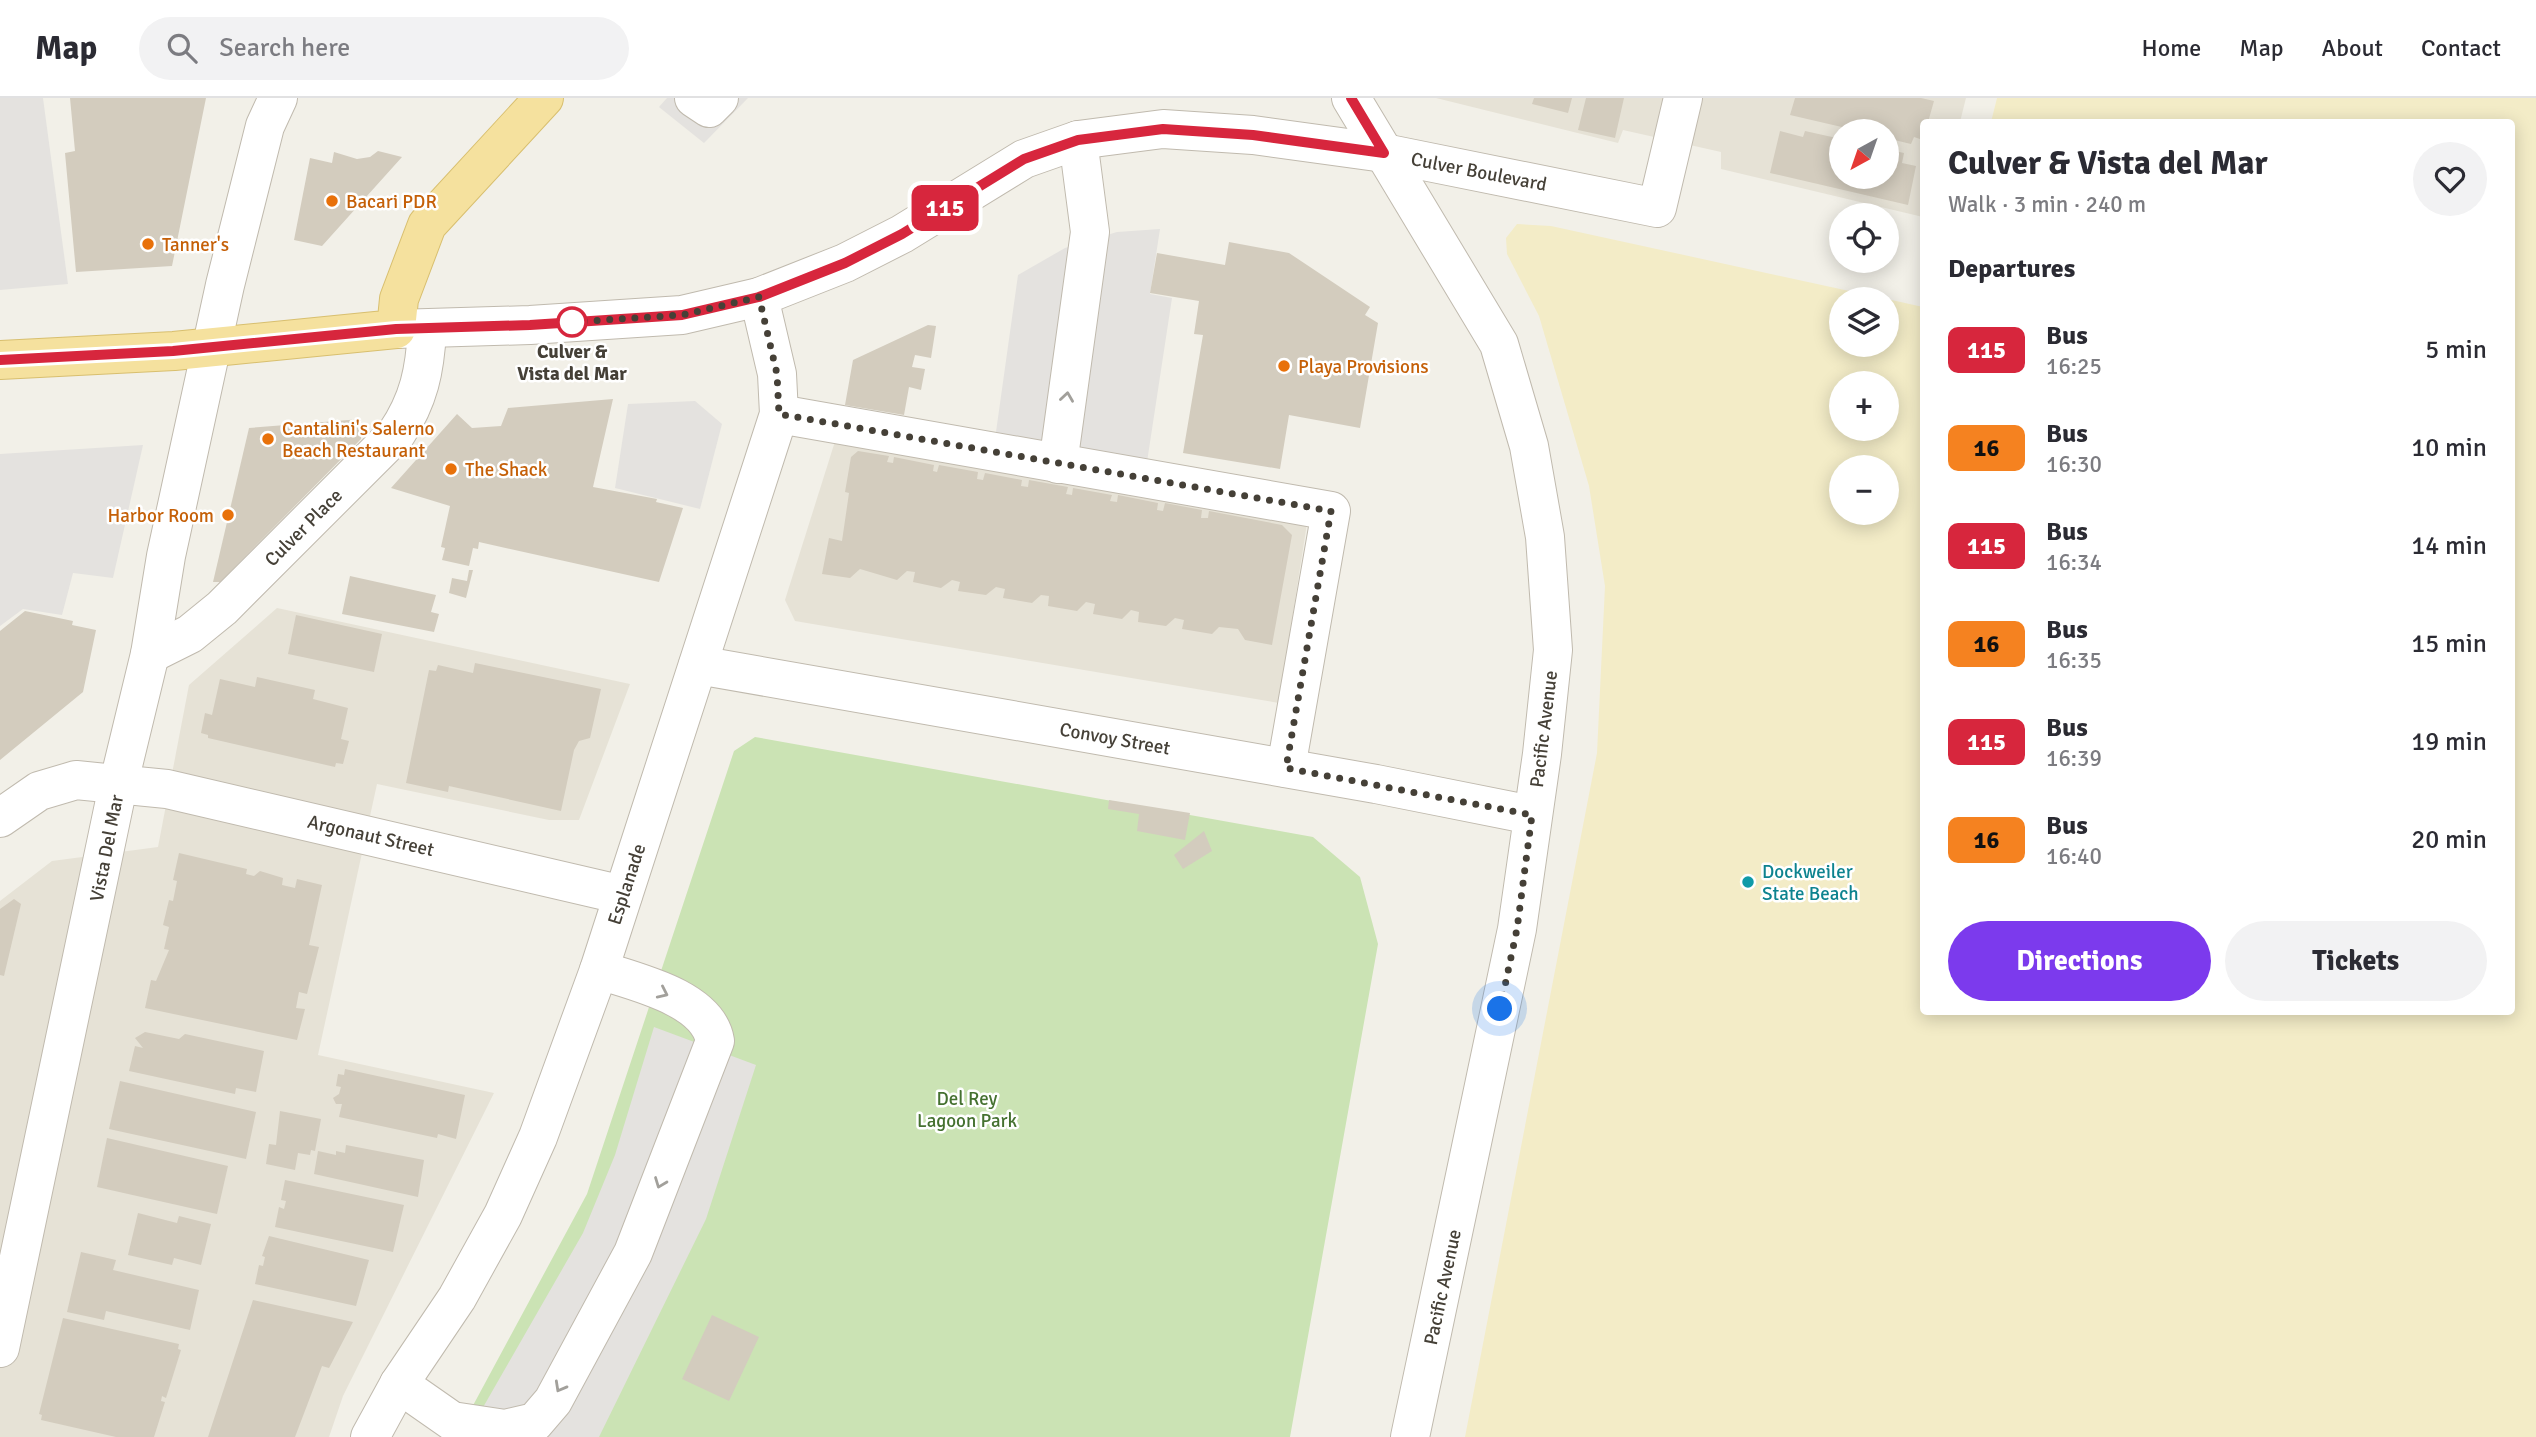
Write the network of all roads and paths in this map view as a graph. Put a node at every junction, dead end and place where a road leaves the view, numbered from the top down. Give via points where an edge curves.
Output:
1 (278, 98) edge
2 (544, 98) edge
3 (694, 98) edge
4 (719, 98) edge
5 (1351, 98) edge
6 (1682, 98) edge
7 (1078, 140) junction
8 (1384, 153) junction
9 (759, 297) junction
10 (411, 330) junction
11 (211, 347) junction
12 (0, 360) edge
13 (779, 414) junction
14 (1058, 464) junction
15 (150, 654) junction
16 (698, 665) junction
17 (1286, 768) junction
18 (118, 786) junction
19 (1532, 815) junction
20 (0, 818) edge
21 (622, 895) junction
22 (599, 970) junction
23 (0, 1348) edge
24 (399, 1384) junction
25 (370, 1437) edge
26 (1410, 1437) edge

1 - 11 street, Vista Del Mar via 265,126
2 - 10 main road via 428,225 399,299
3 - 4 street via 709,108
5 - 8 street, Pacific Avenue
6 - 8 street, Culver Boulevard via 1657,208
7 - 8 street, Culver Boulevard via 1163,129 1253,135
7 - 9 street, Culver Boulevard via 1024,159 902,234 845,263
14 -> 7 street via 1090,232
8 - 19 street, Pacific Avenue via 1499,344 1529,446 1545,537 1553,650
9 - 10 street, Culver Boulevard via 682,315
9 - 13 street, Esplanade via 777,374
10 - 11 main road, Culver Boulevard
10 - 15 street, Culver Place via 425,372 413,409 396,434 222,608 190,634
11 - 12 main road, Culver Boulevard
11 - 15 street, Vista Del Mar
13 - 14 street
13 - 16 street, Esplanade
14 - 17 street via 1331,511
15 - 18 street, Vista Del Mar
16 - 17 street, Convoy Street
16 - 21 street, Esplanade
17 - 19 street, Convoy Street
18 - 20 street via 76,780 39,791
18 - 21 street, Argonaut Street via 167,789
18 - 23 street, Vista Del Mar
19 - 26 street, Pacific Avenue via 1517,929
21 - 22 street, Esplanade
22 - 24 street, Esplanade via 538,1137 503,1215 457,1298
22 -> 24 street via 696,1008 712,1027 715,1041 634,1253 552,1401 535,1422 505,1429 452,1421
24 - 25 street, Esplanade

